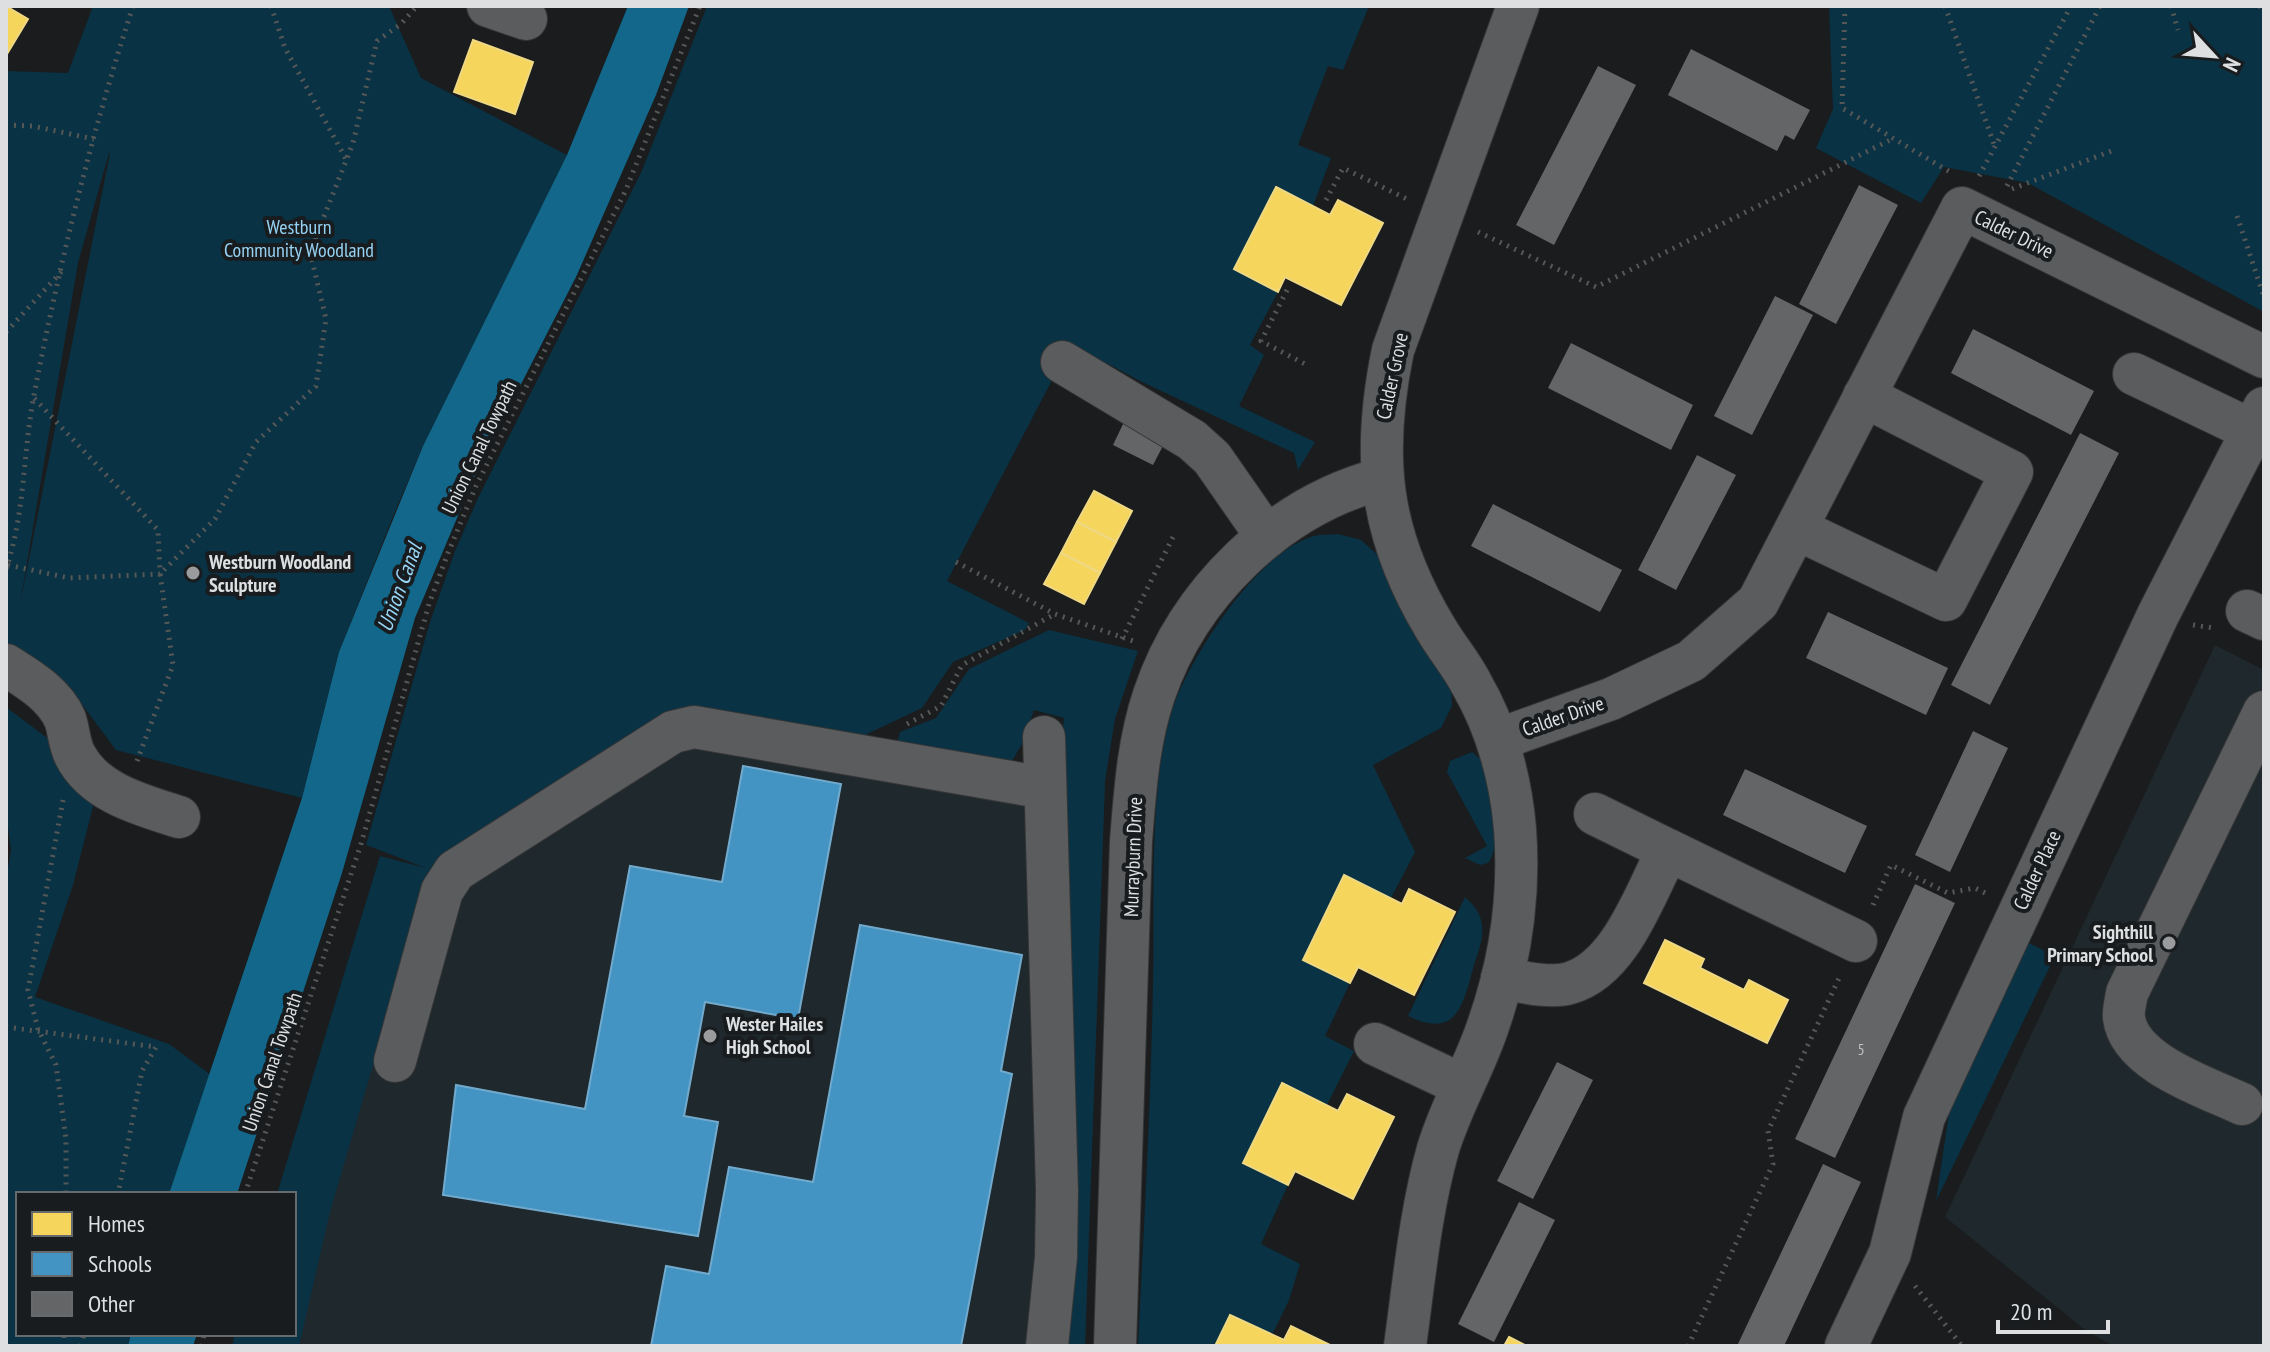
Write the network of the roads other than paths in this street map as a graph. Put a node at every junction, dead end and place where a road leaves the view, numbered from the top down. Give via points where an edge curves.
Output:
1 (1518, 6) edge
2 (2260, 355) edge
3 (1062, 362) dead end
4 (2134, 374) dead end
5 (1864, 396) junction
6 (2258, 419) edge
7 (1381, 479) junction
8 (1797, 529) junction
9 (1267, 537) junction
10 (6, 665) edge
11 (2264, 712) edge
12 (1044, 737) dead end
13 (1497, 740) junction
14 (1045, 788) junction
15 (1595, 814) dead end
16 (179, 817) dead end
17 (1668, 850) junction
18 (1856, 941) road end
19 (1502, 978) junction
20 (1375, 1044) dead end
21 (395, 1061) dead end
22 (1462, 1085) junction
23 (2242, 1104) dead end
24 (1047, 1346) edge
25 (1115, 1346) edge
26 (1405, 1346) edge
27 (1846, 1346) edge

1 - 7 street, Calder Grove via 1393,350 1383,399
2 - 5 street, Calder Drive via 1968,197
3 - 9 street via 1192,440 1212,458
4 - 6 street
5 - 8 street, Calder Drive
5 - 8 street via 2012,472 1946,600
6 - 27 street, Calder Place via 2158,615 1924,1117 1890,1253
7 - 9 street, Murrayburn Drive via 1327,498
7 - 13 street, Calder Grove via 1410,578
8 - 13 street, Calder Drive via 1758,602 1691,661 1611,699
9 - 25 street, Murrayburn Drive via 1208,596 1172,652 1154,695 1135,791
10 - 16 street via 48,694 64,718 75,756 118,797
11 - 23 street via 2127,993 2124,1017 2130,1037 2148,1058
12 - 14 street
13 - 19 street, Calder Drive via 1517,868
14 - 21 street via 694,727 673,732 455,871 442,891
14 - 24 street via 1057,1191
15 - 17 street
17 - 18 street
17 - 19 street via 1619,941 1595,973 1567,985
19 - 22 street, Calder Drive via 1488,1027
20 - 22 street
22 - 26 street, Calder Drive via 1429,1186

